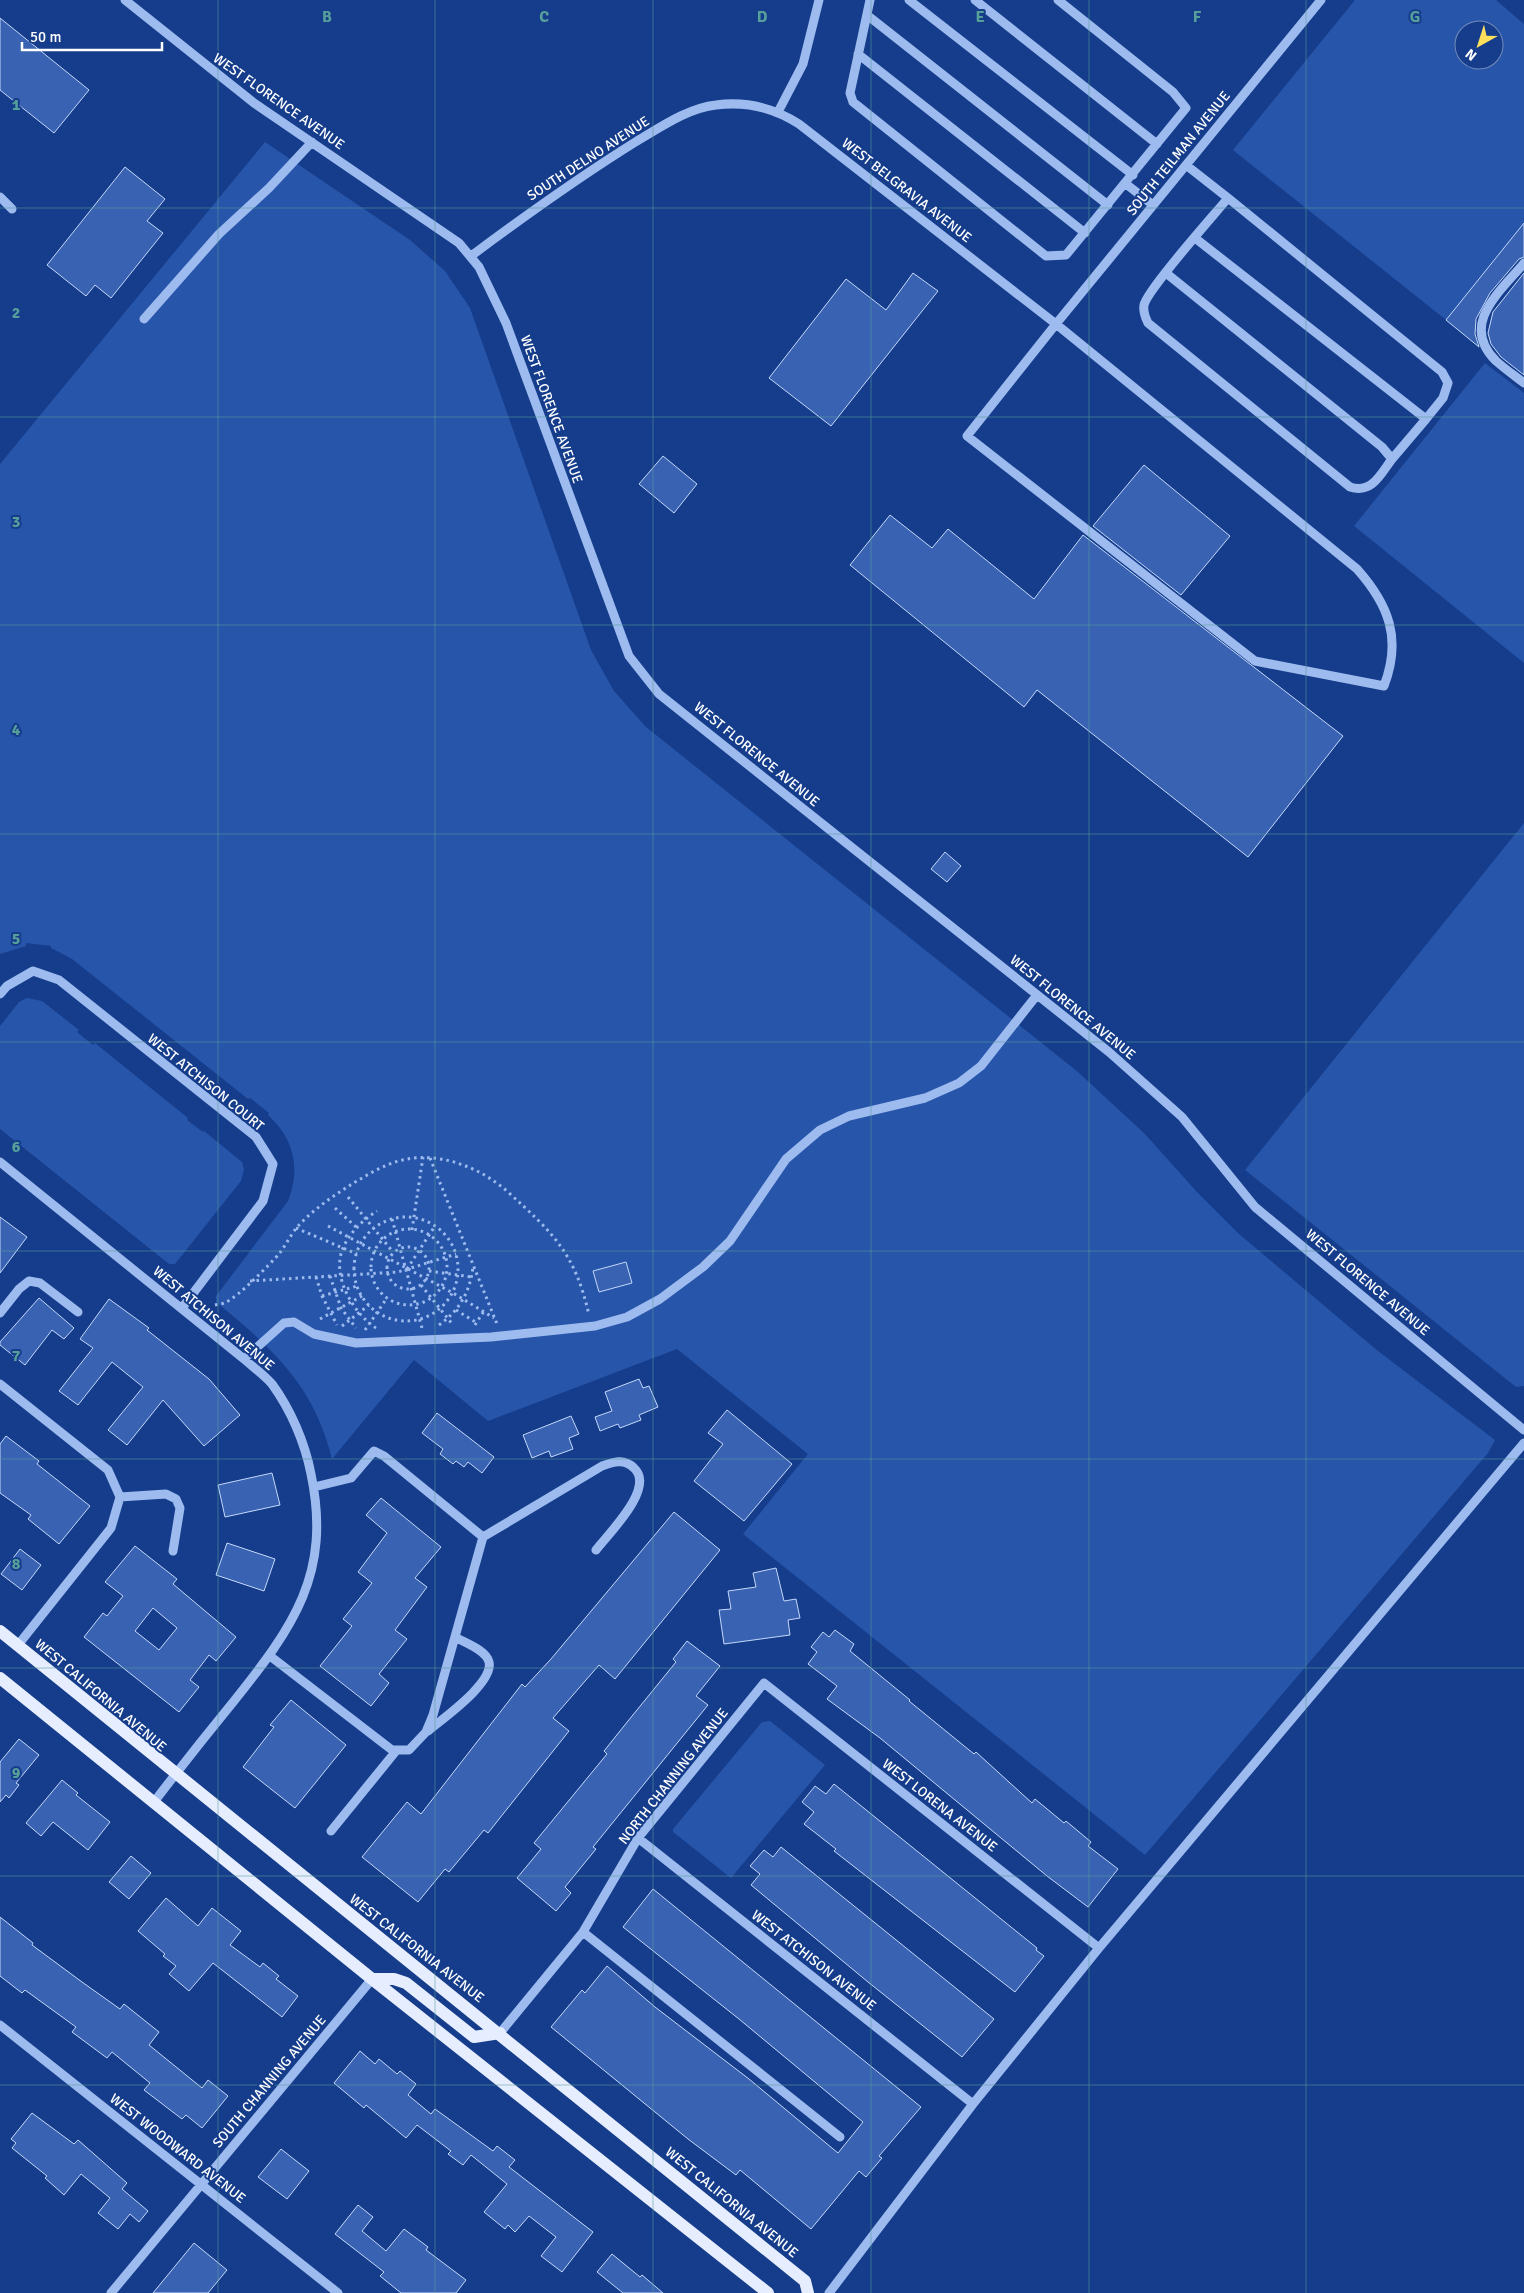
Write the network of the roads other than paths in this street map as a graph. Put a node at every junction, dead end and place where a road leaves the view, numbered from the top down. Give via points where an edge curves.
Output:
1 (125, 0) edge
2 (819, 0) edge
3 (870, 0) edge
4 (909, 0) edge
5 (975, 0) edge
6 (1058, 0) edge
7 (1322, 0) edge
8 (867, 15) junction
9 (858, 54) junction
10 (729, 104) joint
11 (778, 112) junction
12 (312, 142) junction
13 (1157, 144) junction
14 (1186, 165) junction
15 (1133, 175) junction
16 (1126, 184) junction
17 (0, 197) edge
18 (1228, 198) junction
19 (1108, 205) junction
20 (1153, 206) junction
21 (12, 208) dead end
22 (1085, 233) junction
23 (1195, 238) junction
24 (472, 256) junction
25 (1524, 263) edge
26 (1166, 273) junction
27 (144, 320) dead end
28 (1056, 324) junction
29 (1524, 383) edge
30 (1426, 419) junction
31 (1392, 459) junction
32 (0, 994) edge
33 (1037, 995) junction
34 (0, 1162) edge
35 (182, 1308) junction
36 (78, 1312) dead end
37 (0, 1313) edge
38 (244, 1359) junction
39 (0, 1384) edge
40 (1524, 1430) edge
41 (1524, 1444) edge
42 (314, 1487) junction
43 (120, 1496) junction
44 (483, 1537) junction
45 (596, 1550) dead end
46 (173, 1551) dead end
47 (0, 1631) edge
48 (455, 1637) junction
49 (18, 1645) junction
50 (270, 1656) junction
51 (0, 1678) edge
52 (764, 1683) joint
53 (426, 1732) junction
54 (396, 1751) junction
55 (175, 1775) junction
56 (154, 1802) junction
57 (331, 1831) dead end
58 (638, 1838) junction
59 (583, 1932) junction
60 (1099, 1948) junction
61 (372, 1979) junction
62 (0, 2025) edge
63 (500, 2034) junction
64 (973, 2104) junction
65 (840, 2138) dead end
66 (201, 2184) junction
67 (111, 2293) edge
68 (338, 2293) edge
69 (768, 2293) edge
70 (808, 2293) edge
71 (829, 2293) edge

1 - 12 street, WEST FLORENCE AVENUE via 230,85
2 - 11 street via 803,64
3 - 8 street
4 - 15 street
5 - 13 street
6 - 13 street via 1183,102 1186,108
7 - 14 street, SOUTH TEILMAN AVENUE
8 - 9 street
8 - 19 street
9 - 22 street
9 - 22 street via 850,93 853,102 1046,256 1066,255
10 - 11 street, WEST BELGRAVIA AVENUE via 754,105
10 - 24 street, SOUTH DELNO AVENUE via 700,109 654,131 581,175
11 - 28 street, WEST BELGRAVIA AVENUE via 814,134
12 - 24 street, WEST FLORENCE AVENUE via 443,230
12 - 27 street via 219,234
13 - 15 street
14 - 18 street
14 - 20 street, SOUTH TEILMAN AVENUE
15 - 16 street
16 - 19 street
16 - 20 street
17 - 21 street
18 - 23 street
18 - 30 street via 1442,372 1448,383 1443,398
19 - 22 street
20 - 28 street, SOUTH TEILMAN AVENUE
23 - 26 street
23 - 30 street
24 - 33 street, WEST FLORENCE AVENUE via 500,310 629,656 659,694
25 - 29 street via 1485,311 1480,326 1484,343 1496,360
26 - 31 street via 1382,447
26 - 31 street via 1144,304 1148,323 1350,487 1361,490 1369,487
28 - 28 street, WEST BELGRAVIA AVENUE via 967,436 1255,661 1384,686 1393,651 1389,620 1377,594 1357,569
30 - 31 street
32 - 35 street, WEST ATCHISON COURT via 7,986 33,971 59,980 256,1137 273,1164 263,1201
33 - 38 street via 981,1066 959,1082 925,1098 849,1116 820,1130 786,1159 730,1241 703,1267 660,1299 627,1317 591,1326 502,1336 356,1343 320,1336 294,1322 284,1323
33 - 40 street, WEST FLORENCE AVENUE via 1109,1052 1182,1117 1256,1207
34 - 35 street, WEST ATCHISON AVENUE
35 - 38 street, WEST ATCHISON AVENUE
36 - 37 street via 40,1283 29,1281
38 - 42 street, WEST ATCHISON AVENUE via 271,1384 296,1426
39 - 43 street via 108,1470
41 - 60 street
42 - 44 street via 351,1478 374,1451
42 - 50 street, WEST ATCHISON AVENUE via 317,1520 314,1559 295,1616
43 - 46 street via 166,1494 176,1499 180,1508
43 - 49 street via 111,1528
44 - 45 street via 602,1466 616,1461 628,1463 636,1470 640,1483 632,1506
44 - 48 street
47 - 49 main road, WEST CALIFORNIA AVENUE
48 - 53 street
48 - 53 street via 484,1654 489,1662 488,1671 472,1693
49 - 55 main road, WEST CALIFORNIA AVENUE
50 - 54 street
50 - 55 street, WEST ATCHISON AVENUE
51 - 56 main road
52 - 58 street, NORTH CHANNING AVENUE
52 - 60 street, WEST LORENA AVENUE
53 - 54 street via 409,1750
54 - 57 street
55 - 56 street, WEST ATCHISON AVENUE
55 - 63 main road, WEST CALIFORNIA AVENUE
56 - 61 main road
58 - 59 street, NORTH CHANNING AVENUE
58 - 64 street, WEST ATCHISON AVENUE
59 - 63 street, NORTH CHANNING AVENUE
59 - 65 street
60 - 64 street
61 - 63 main road via 394,1978 406,1983 474,2037
61 - 66 street, SOUTH CHANNING AVENUE
61 - 69 main road
62 - 66 street, WEST WOODWARD AVENUE
63 - 70 main road, WEST CALIFORNIA AVENUE via 806,2281
64 - 71 street
66 - 67 street, SOUTH CHANNING AVENUE
66 - 68 street, WEST WOODWARD AVENUE

